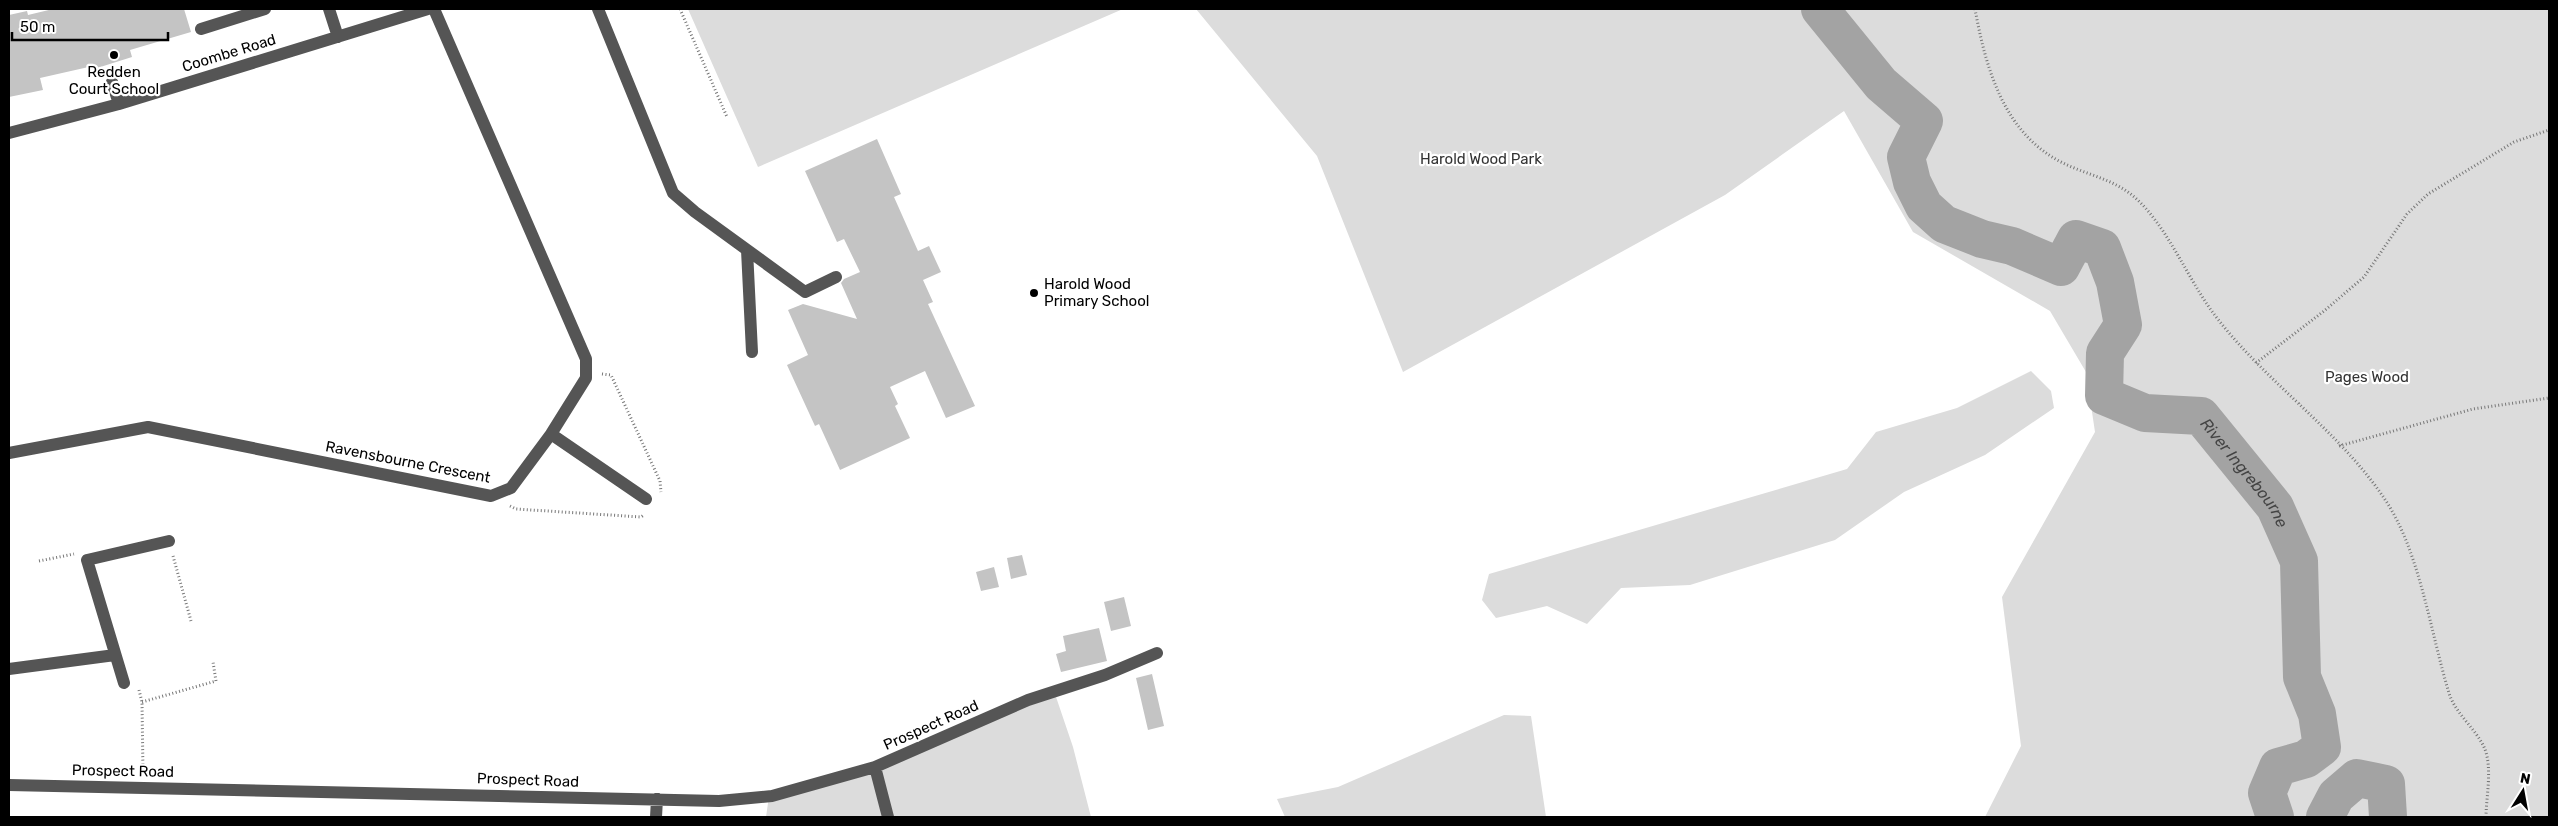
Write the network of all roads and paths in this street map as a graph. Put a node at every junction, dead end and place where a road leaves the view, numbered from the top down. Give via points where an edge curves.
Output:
1 (265, 9) edge
2 (329, 9) edge
3 (428, 9) edge
4 (434, 9) edge
5 (598, 9) edge
6 (680, 9) edge
7 (1975, 9) edge
8 (201, 29) dead end
9 (338, 37) junction
10 (112, 82) dead end
11 (119, 104) junction
12 (727, 117) dead end
13 (2549, 130) edge
14 (9, 133) edge
15 (747, 250) junction
16 (836, 277) dead end
17 (752, 352) dead end
18 (2256, 363) junction
19 (2549, 398) edge
20 (551, 434) junction
21 (2339, 446) junction
22 (9, 453) edge
23 (646, 499) dead end
24 (169, 541) joint
25 (87, 560) junction
26 (39, 561) dead end
27 (191, 621) dead end
28 (1157, 653) dead end
29 (115, 655) junction
30 (213, 662) dead end
31 (9, 669) edge
32 (124, 683) joint
33 (142, 702) junction
34 (875, 767) junction
35 (9, 785) edge
36 (143, 788) junction
37 (656, 799) junction
38 (656, 817) edge
39 (888, 817) edge
40 (2486, 817) edge

1 - 8 street
2 - 9 street
3 - 9 street, Coombe Road
4 - 20 street, Ravensbourne Crescent via 586,359 586,378
5 - 15 street via 673,193
6 - 12 path
7 - 18 path via 1982,46 2004,107 2025,136 2044,153 2131,194 2161,228 2212,310
9 - 11 street, Coombe Road
10 - 11 street
11 - 14 street, Coombe Road
13 - 18 path via 2514,142 2428,194 2407,214 2364,277
15 - 16 street via 805,292
15 - 17 street
18 - 21 path
19 - 21 path via 2473,409
20 - 22 street, Ravensbourne Crescent via 511,488 491,496 148,427
20 - 23 street
21 - 40 path via 2364,470 2386,500 2404,535 2450,697 2485,748 2488,764
24 - 25 street
24 - 27 path
25 - 26 path via 78,553
25 - 29 street
28 - 34 street, Prospect Road via 1105,675 1028,700
29 - 31 street
29 - 32 street
30 - 33 path via 216,681
32 - 33 path via 138,684
33 - 36 path
34 - 37 street, Prospect Road via 772,796 719,801
34 - 39 street
35 - 36 street, Prospect Road
36 - 37 street, Prospect Road
37 - 38 street

